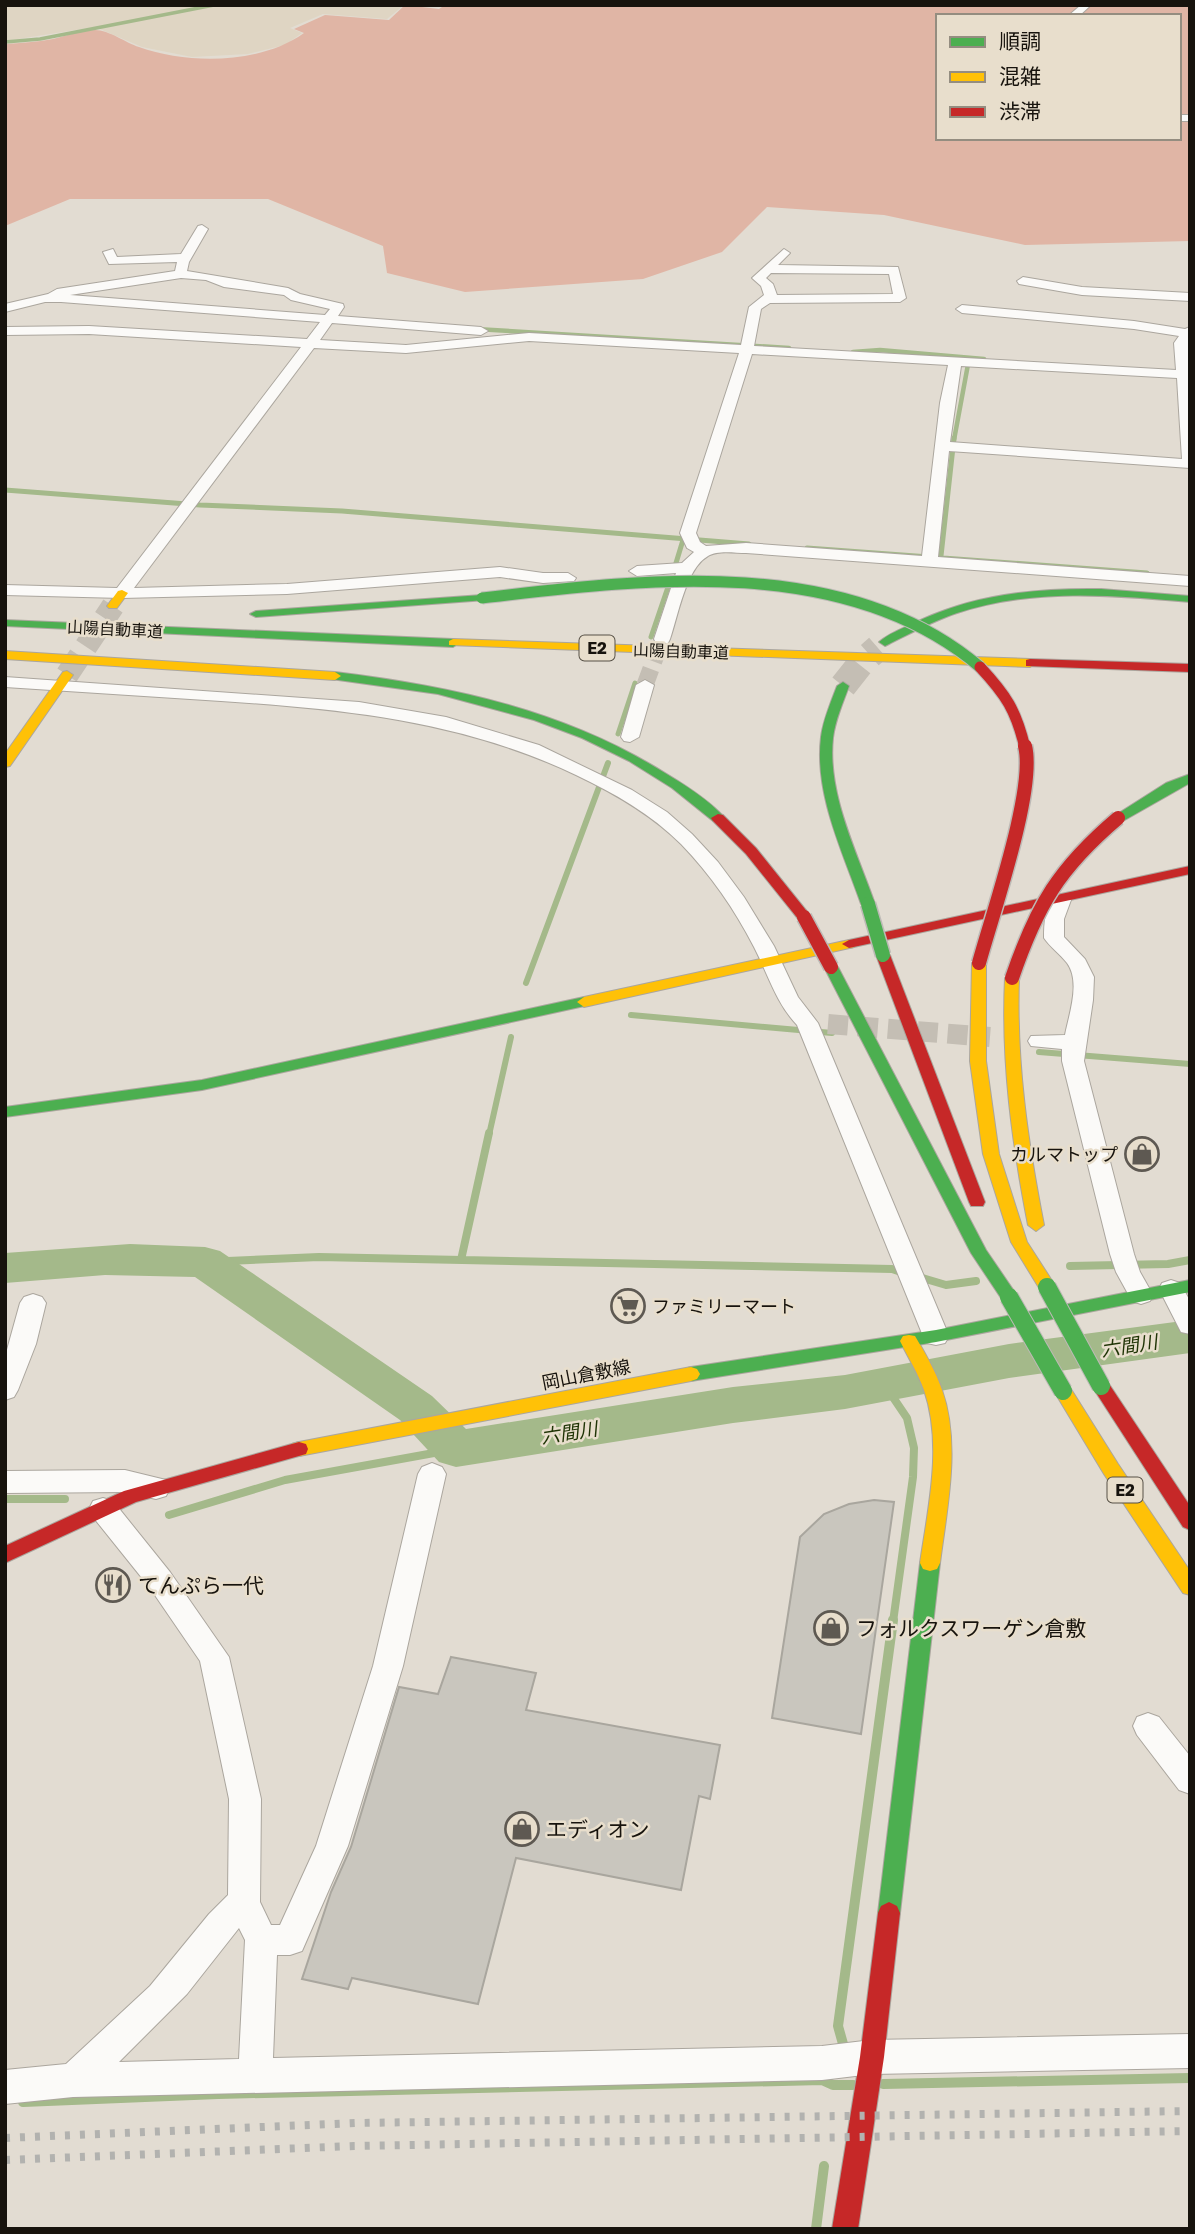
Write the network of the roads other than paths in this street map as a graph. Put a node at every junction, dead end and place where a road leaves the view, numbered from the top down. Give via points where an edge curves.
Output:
1 (202, 229) dead end
2 (109, 252) dead end
3 (784, 253) dead end
4 (185, 258) junction
5 (768, 269) junction
6 (181, 274) junction
7 (1023, 281) dead end
8 (51, 297) junction
9 (1190, 297) edge
10 (767, 299) junction
11 (5, 308) edge
12 (962, 309) dead end
13 (331, 319) junction
14 (5, 331) edge
15 (1189, 333) edge
16 (529, 337) junction
17 (310, 345) junction
18 (747, 347) junction
19 (963, 362) junction
20 (1187, 375) edge
21 (949, 446) junction
22 (1190, 464) edge
23 (190, 504) joint
24 (696, 544) junction
25 (930, 557) junction
26 (686, 567) junction
27 (1190, 581) edge
28 (5, 590) edge
29 (1190, 599) edge
30 (117, 600) junction
31 (241, 614) dead end
32 (5, 615) edge
33 (215, 616) dead end
34 (5, 623) edge
35 (662, 639) tunnel mouth
36 (5, 640) edge
37 (156, 648) dead end
38 (878, 648) tunnel mouth
39 (5, 655) edge
40 (1190, 668) edge
41 (828, 673) dead end
42 (856, 674) dead end
43 (926, 676) dead end
44 (63, 680) junction
45 (5, 682) edge
46 (1190, 683) edge
47 (645, 685) tunnel mouth
48 (843, 686) tunnel mouth
49 (630, 737) dead end
50 (5, 763) edge
51 (1190, 778) edge
52 (1190, 870) edge
53 (1085, 875) dead end
54 (981, 898) dead end
55 (1061, 900) junction
56 (886, 918) dead end
57 (858, 924) dead end
58 (831, 929) dead end
59 (770, 946) junction
60 (1039, 1041) dead end
61 (1072, 1050) junction
62 (5, 1112) edge
63 (980, 1212) dead end
64 (990, 1237) dead end
65 (1047, 1287) junction
66 (1181, 1288) edge
67 (1141, 1295) junction
68 (1009, 1297) junction
69 (33, 1303) dead end
70 (1190, 1324) edge
71 (936, 1336) junction
72 (912, 1347) junction
73 (5, 1390) edge
74 (432, 1474) dead end
75 (5, 1482) edge
76 (156, 1489) junction
77 (103, 1508) junction
78 (1190, 1522) edge
79 (5, 1555) edge
80 (1190, 1587) edge
81 (1147, 1726) dead end
82 (1190, 1780) edge
83 (244, 1902) junction
84 (261, 1940) junction
85 (1190, 2051) edge
86 (858, 2063) junction
87 (256, 2076) junction
88 (73, 2080) junction
89 (5, 2087) edge
90 (845, 2229) edge

1 - 4 street
2 - 4 street via 113,261
3 - 5 street
4 - 6 street
5 - 10 street via 758,278 767,284 771,296
5 - 10 street via 894,270 900,298
6 - 8 street
6 - 13 street via 336,305
7 - 9 street via 1082,291
8 - 11 street
8 - 13 street
10 - 18 street via 755,307
12 - 15 street
13 - 16 street
13 - 17 street
14 - 17 street via 89,330
15 - 20 street via 1181,343
16 - 17 street via 406,349
16 - 18 street
17 - 23 street
18 - 19 street
18 - 24 street via 688,533
19 - 20 street
19 - 21 street via 947,403
20 - 22 street
21 - 22 street
21 - 25 street
23 - 30 street
24 - 25 street
24 - 26 street
25 - 27 street
26 - 30 street via 556,579 500,572
26 - 35 street
28 - 30 street
29 - 38 main road via 1086,593 996,600 918,625
31 - 65 main road, bridge via 482,598 627,581 750,582 803,589 871,607 956,647 995,682 1009,702 1027,747 1022,802 979,963 978,1061 991,1154 1019,1242
32 - 33 main road
34 - 40 main road, 山陽自動車道 / E2 via 274,637
36 - 37 main road, 山陽自動車道
39 - 68 main road, bridge via 352,677 469,696 586,734 642,763 730,829 804,917 979,1253
41 - 42 main road
43 - 46 main road
44 - 45 street
44 - 50 main road
44 - 59 street via 390,710 509,739 609,778 670,825 704,857
47 - 49 street
48 - 63 main road, bridge via 830,722 827,752 832,782 883,955
51 - 65 main road, bridge via 1118,818 1092,838 1058,876 1034,915 1012,978 1008,1017 1015,1113
52 - 55 main road
53 - 54 main road
55 - 59 main road
55 - 61 street via 1054,938 1079,965 1085,982
56 - 57 main road
58 - 59 main road
59 - 62 main road via 202,1085
59 - 71 street via 794,1012 813,1026
60 - 61 street
61 - 67 street via 1125,1263
64 - 68 main road
65 - 78 main road, E2, bridge via 1101,1387
66 - 67 main road, 岡山倉敷線
66 - 70 street
67 - 71 main road, 岡山倉敷線
68 - 80 main road, E2, bridge via 1111,1469
69 - 73 street
71 - 72 main road, 岡山倉敷線
72 - 76 main road, 岡山倉敷線 via 673,1377 307,1447
72 - 86 main road via 933,1391 942,1473
74 - 84 street via 388,1666 332,1846 290,1940
75 - 76 street via 125,1480
76 - 77 main road, 岡山倉敷線
77 - 79 main road, 岡山倉敷線
77 - 83 street via 214,1657 245,1799
81 - 82 street
83 - 84 street
83 - 88 street via 226,1915 189,1967 135,2026
84 - 87 street
85 - 86 street
86 - 87 street
86 - 90 main road via 867,2095
87 - 88 street
88 - 89 street

